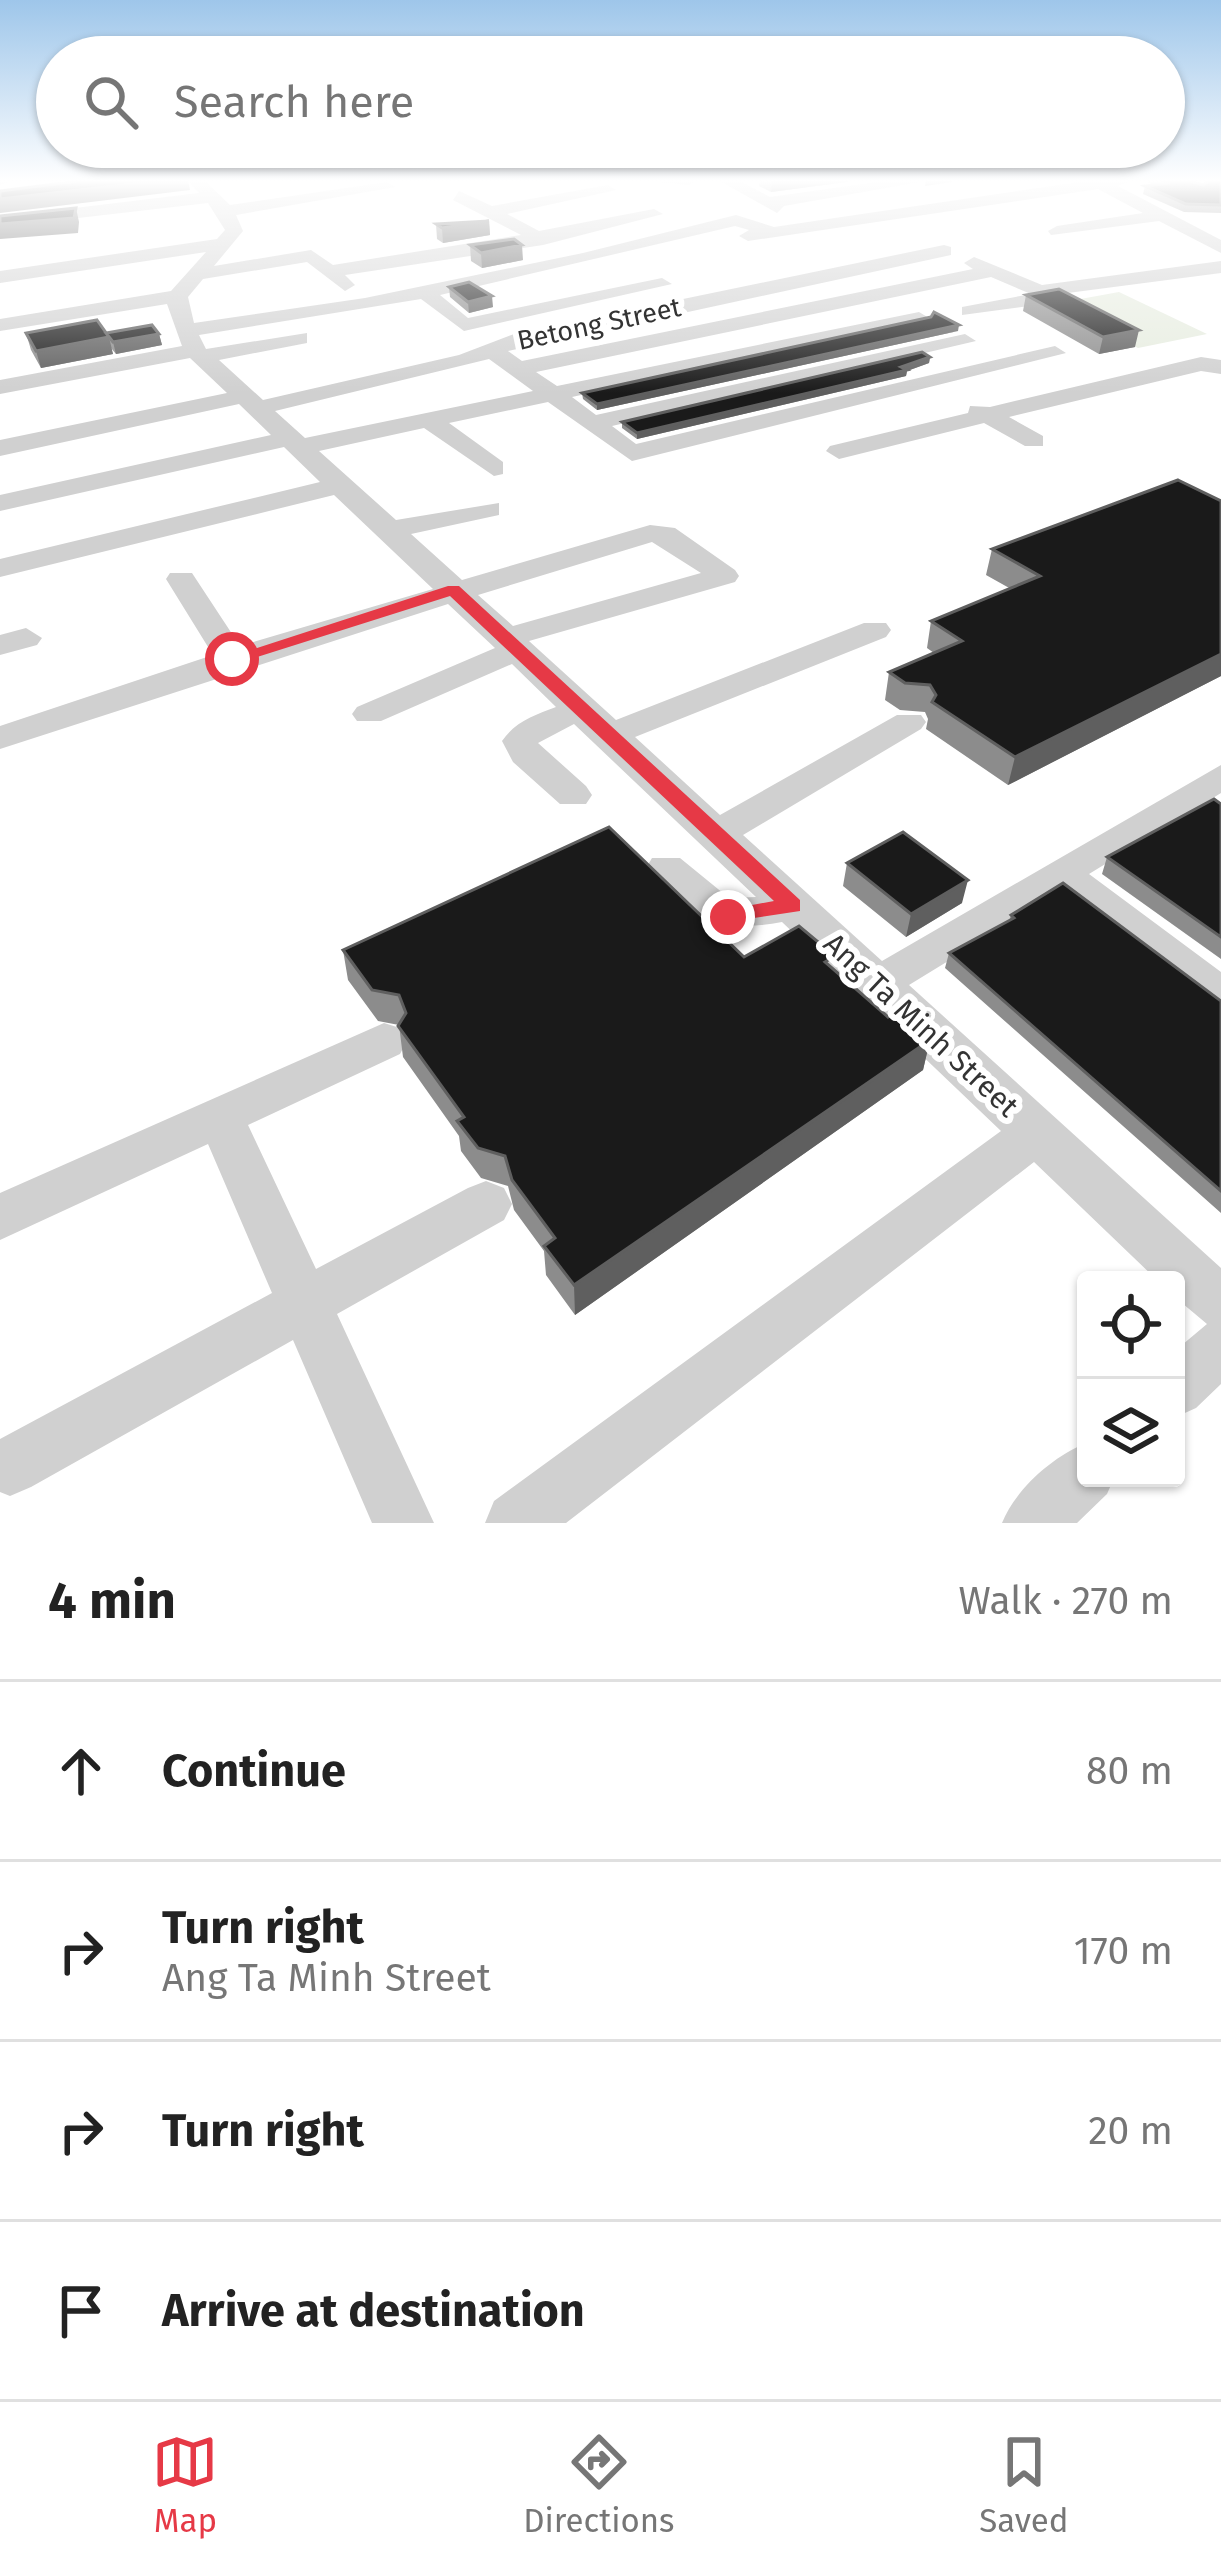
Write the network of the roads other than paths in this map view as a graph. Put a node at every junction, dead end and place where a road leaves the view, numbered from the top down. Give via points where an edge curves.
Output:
1 (13, 251) edge
2 (105, 251) edge
3 (131, 251) edge
4 (209, 251) edge
5 (338, 251) edge
6 (456, 251) edge
7 (565, 251) edge
8 (618, 251) edge
9 (677, 251) edge
10 (779, 251) edge
11 (944, 251) joint
12 (782, 255) dead end
13 (310, 256) junction
14 (655, 256) dead end
15 (808, 258) dead end
16 (111, 260) junction
17 (584, 260) junction
18 (994, 260) junction
19 (1221, 267) edge
20 (859, 269) junction
21 (332, 271) junction
22 (25, 273) junction
23 (0, 277) edge
24 (662, 284) dead end
25 (1082, 287) junction
26 (759, 290) junction
27 (425, 292) junction
28 (573, 303) junction
29 (365, 304) junction
30 (798, 311) junction
31 (969, 311) dead end
32 (919, 318) edge
33 (191, 322) junction
34 (602, 322) junction
35 (0, 325) edge
36 (334, 332) dead end
37 (840, 334) junction
38 (964, 341) dead end
39 (637, 344) junction
40 (492, 350) junction
41 (1054, 353) dead end
42 (884, 358) junction
43 (1221, 367) edge
44 (517, 369) junction
45 (932, 385) junction
46 (0, 387) edge
47 (555, 395) junction
48 (252, 402) junction
49 (988, 416) junction
50 (430, 421) junction
51 (592, 423) junction
52 (1034, 441) dead end
53 (295, 443) junction
54 (0, 448) edge
55 (839, 451) dead end
56 (494, 468) dead end
57 (340, 485) junction
58 (0, 503) edge
59 (489, 508) dead end
60 (389, 530) junction
61 (0, 568) edge
62 (182, 579) dead end
63 (453, 590) junction
64 (874, 630) dead end
65 (512, 644) junction
66 (232, 659) junction
67 (581, 709) junction
68 (369, 714) dead end
69 (909, 722) dead end
70 (609, 735) junction
71 (0, 738) edge
72 (1214, 789) edge
73 (573, 795) dead end
74 (716, 835) junction
75 (666, 868) dead end
76 (1060, 873) junction
77 (792, 905) junction
78 (877, 984) junction
79 (1221, 995) edge
80 (384, 1041) dead end
81 (220, 1116) junction
82 (1036, 1132) junction
83 (487, 1204) dead end
84 (0, 1217) edge
85 (305, 1304) junction
86 (1221, 1304) edge
87 (1221, 1346) edge
88 (1185, 1380) edge
89 (10, 1466) dead end
90 (1077, 1481) edge
91 (403, 1523) edge
92 (516, 1523) edge
93 (1033, 1523) edge

1 - 22 street
2 - 16 street
3 - 16 street
4 - 33 street
5 - 13 street
6 - 21 street
7 - 17 street
8 - 17 street
9 - 14 street
10 - 12 street
11 - 18 street
11 - 20 street, Betong Street
13 - 21 street
13 - 33 street
15 - 20 street
16 - 22 street
17 - 27 street
18 - 25 street via 1040,291
18 - 30 street
19 - 25 street
20 - 26 street, Betong Street
21 - 29 street
22 - 23 street
24 - 28 street
25 - 31 street via 1086,292
26 - 30 street
26 - 34 street, Betong Street
27 - 28 street via 464,325
27 - 29 street
28 - 34 street
29 - 33 street
30 - 37 street
30 - 39 street
32 - 37 street, Betong Street
33 - 35 street
33 - 36 street
33 - 46 street
33 - 48 street, Ang Ta Minh Street
34 - 39 street
34 - 40 street, Betong Street
37 - 42 street
37 - 47 street, Betong Street
38 - 42 street
39 - 44 street
40 - 44 street
40 - 48 street, Betong Street
41 - 45 street
42 - 45 street
42 - 51 street
43 - 49 street via 1202,364
44 - 47 street
45 - 49 street
45 - 51 street via 640,453
47 - 50 street, Betong Street
47 - 51 street
48 - 53 street, Ang Ta Minh Street
48 - 54 street, Betong Street
49 - 52 street
49 - 55 street
50 - 53 street, Betong Street
50 - 56 street
53 - 57 street, Ang Ta Minh Street
53 - 58 street, Betong Street
57 - 60 street, Ang Ta Minh Street
57 - 61 street
59 - 60 street
60 - 63 street, Ang Ta Minh Street
62 - 66 street
63 - 65 street, Ang Ta Minh Street
63 - 65 street via 658,532 724,576
63 - 66 street
64 - 70 street
65 - 67 street, Ang Ta Minh Street
65 - 68 street
66 - 71 street
67 - 70 street, Ang Ta Minh Street
67 - 73 street via 520,741
69 - 74 street
70 - 74 street, Ang Ta Minh Street
72 - 76 street
74 - 77 street, Ang Ta Minh Street
75 - 77 street via 715,914
76 - 78 street
76 - 79 street
77 - 78 street, Ang Ta Minh Street
78 - 82 street, Ang Ta Minh Street
80 - 81 street
81 - 84 street
81 - 85 street
82 - 86 street, Ang Ta Minh Street
82 - 92 street
83 - 85 street
85 - 89 street
85 - 91 street
87 - 88 street
90 - 93 street

